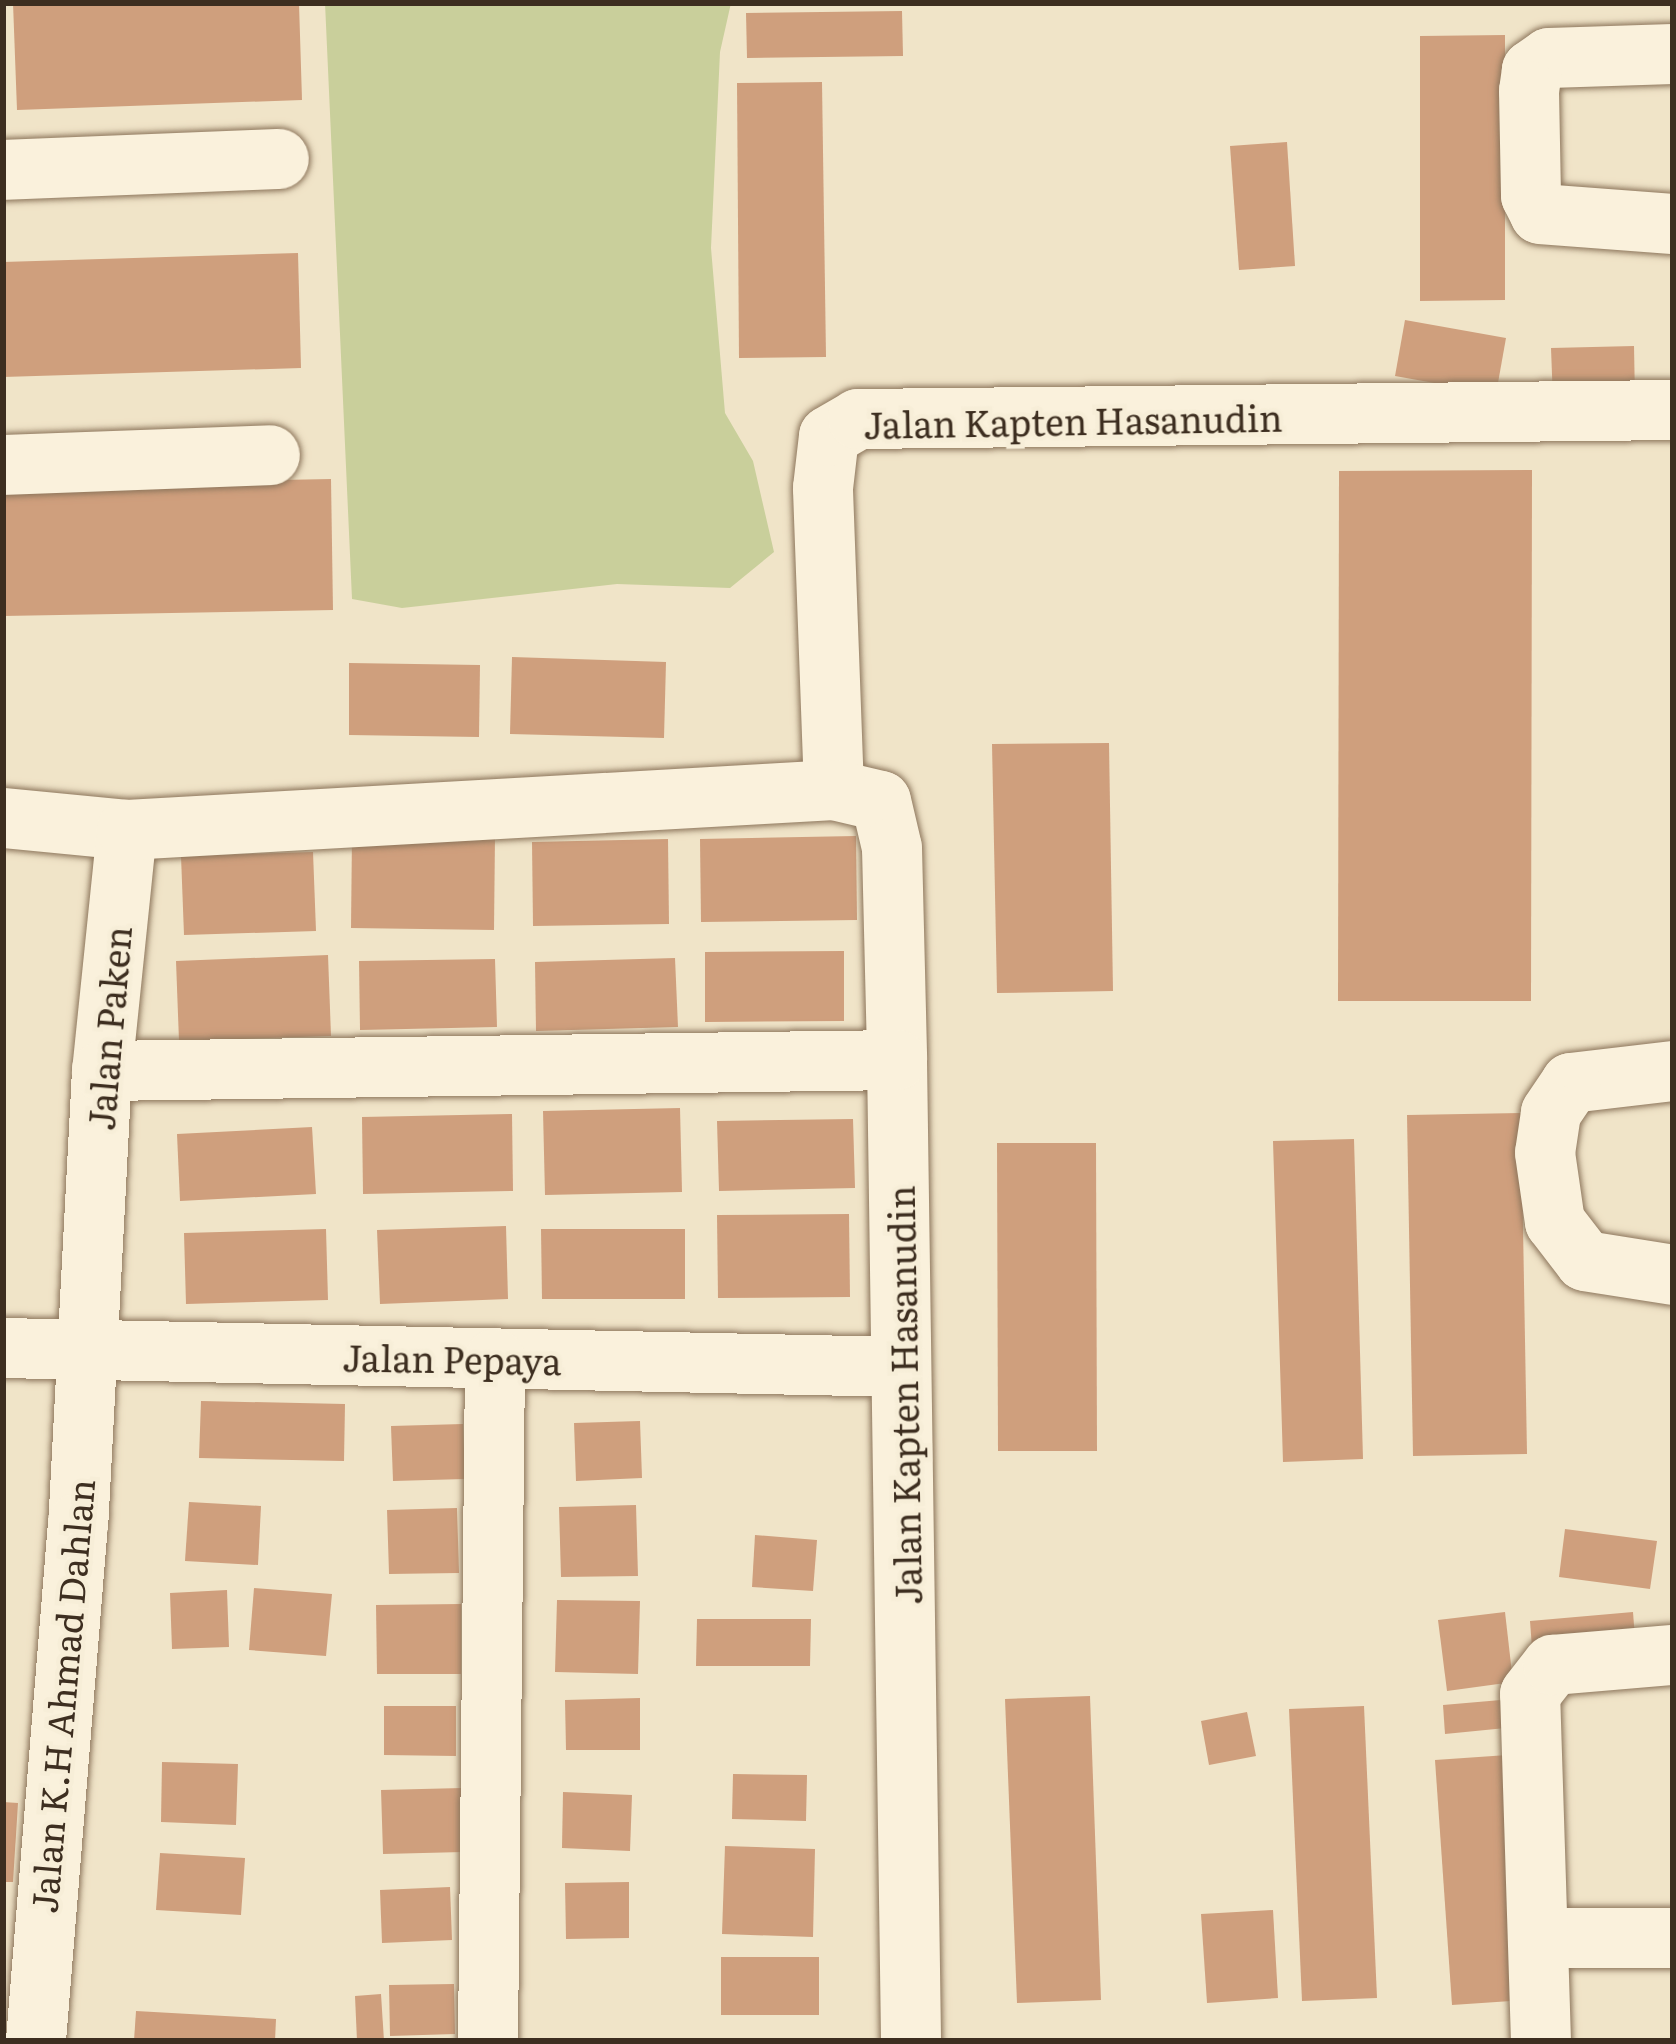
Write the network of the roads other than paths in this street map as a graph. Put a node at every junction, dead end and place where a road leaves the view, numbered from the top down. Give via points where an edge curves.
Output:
1 (1673, 54) edge
2 (279, 159) dead end
3 (3, 170) edge
4 (1673, 224) edge
5 (1673, 410) edge
6 (270, 455) dead end
7 (3, 464) edge
8 (834, 790) junction
9 (3, 818) edge
10 (127, 830) junction
11 (897, 1060) junction
12 (102, 1071) junction
13 (1673, 1071) edge
14 (1673, 1276) edge
15 (3, 1348) edge
16 (85, 1350) junction
17 (495, 1359) junction
18 (900, 1367) junction
19 (1673, 1655) edge
20 (23, 1924) edge
21 (1539, 1938) junction
22 (1673, 1938) edge
23 (36, 2041) edge
24 (488, 2041) edge
25 (911, 2041) edge
26 (1541, 2041) edge

1 - 4 street via 1549,58 1532,70 1529,91 1531,196 1540,214
2 - 3 street
5 - 8 street, Jalan Kapten Hasanudin via 858,418 829,436 823,488
6 - 7 street
8 - 10 street, Jalan Kapten Hasanudin
8 - 11 street, Jalan Kapten Hasanudin via 865,792 889,815
9 - 10 street
10 - 12 street, Jalan Paken
11 - 12 street
11 - 18 street, Jalan Kapten Hasanudin
12 - 16 street, Jalan Paken
13 - 14 street via 1571,1083 1551,1113 1545,1153 1555,1222 1586,1261
15 - 16 street, Jalan Pepaya
16 - 17 street, Jalan Pepaya
16 - 20 street, Jalan K.H Ahmad Dahlan via 78,1523
17 - 18 street, Jalan Pepaya
17 - 24 street
18 - 25 street, Jalan Kapten Hasanudin
19 - 21 street via 1553,1665 1530,1694
20 - 23 street, Jalan K.H Ahmad Dahlan
21 - 22 street
21 - 26 street

